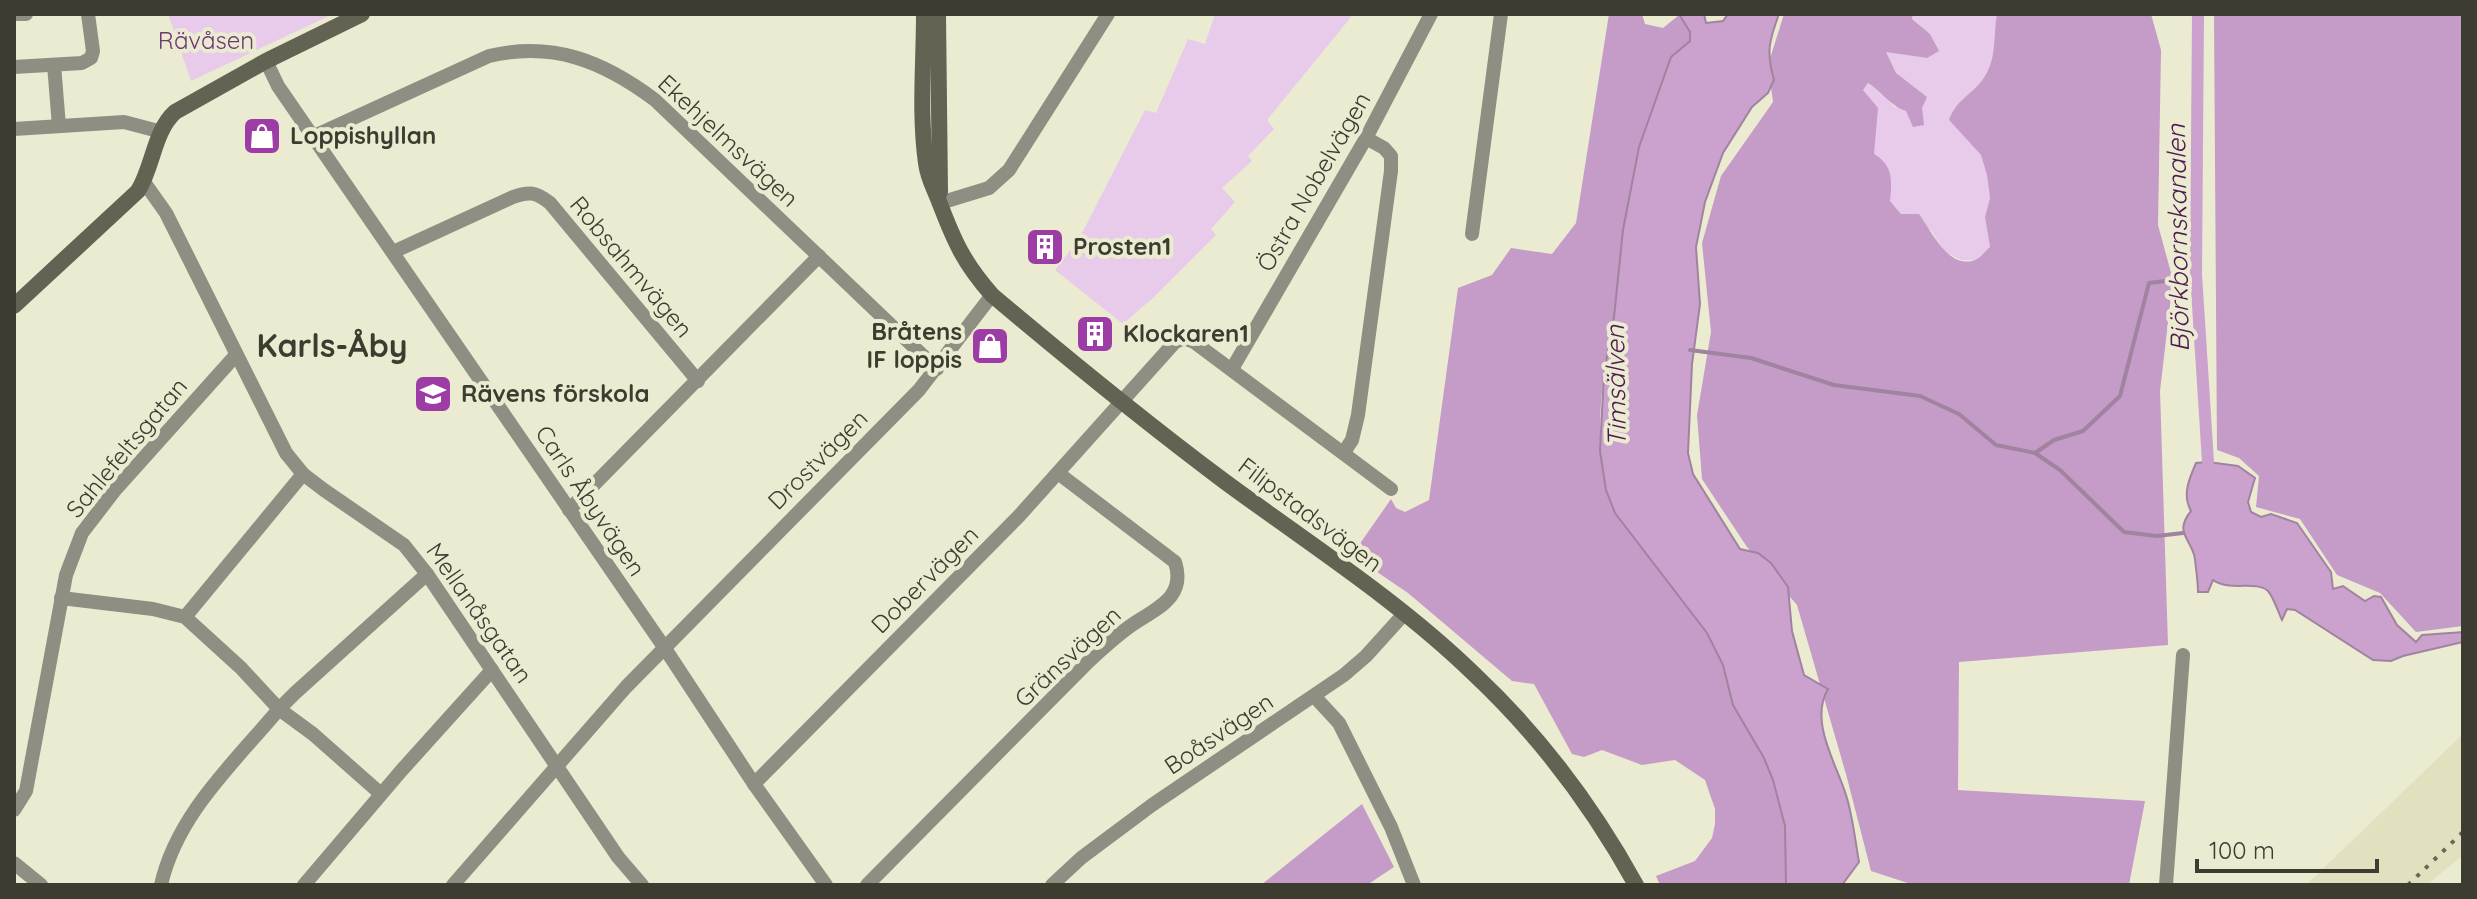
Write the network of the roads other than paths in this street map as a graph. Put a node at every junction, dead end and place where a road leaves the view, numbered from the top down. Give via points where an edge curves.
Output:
1 (14, 14) edge
2 (26, 14) edge
3 (88, 14) edge
4 (362, 14) edge
5 (924, 14) edge
6 (938, 14) edge
7 (1108, 14) edge
8 (1431, 14) edge
9 (1501, 14) edge
10 (266, 61) junction
11 (54, 65) junction
12 (14, 67) edge
13 (59, 126) junction
14 (14, 129) edge
15 (162, 132) junction
16 (314, 136) junction
17 (1366, 138) junction
18 (144, 182) junction
19 (940, 203) junction
20 (1472, 234) dead end
21 (393, 252) junction
22 (819, 256) junction
23 (992, 295) junction
24 (14, 306) edge
25 (236, 355) junction
26 (937, 369) junction
27 (1232, 369) junction
28 (698, 381) junction
29 (1122, 403) junction
30 (1344, 452) junction
31 (1058, 473) junction
32 (303, 474) junction
33 (1391, 489) dead end
34 (569, 510) junction
35 (427, 574) junction
36 (61, 598) junction
37 (1404, 614) junction
38 (185, 617) junction
39 (664, 647) junction
40 (2183, 655) dead end
41 (492, 670) junction
42 (1315, 697) junction
43 (279, 709) junction
44 (557, 766) junction
45 (754, 784) junction
46 (381, 794) junction
47 (14, 810) edge
48 (14, 863) edge
49 (41, 885) edge
50 (161, 885) edge
51 (304, 885) edge
52 (453, 885) edge
53 (642, 885) edge
54 (826, 885) edge
55 (867, 885) edge
56 (1052, 885) edge
57 (1414, 885) edge
58 (1636, 885) edge
59 (2166, 885) edge

1 - 2 street
3 - 11 street via 91,58
4 - 10 street
5 - 19 street, Filipstadsvägen via 926,163
6 - 19 street, Filipstadsvägen
7 - 19 street via 1009,170 989,188
8 - 17 street, Östra Nobelvägen
9 - 20 street
10 - 15 street via 175,112
10 - 16 street, Carls Åbyvägen
11 - 12 street
11 - 13 street
13 - 14 street
13 - 15 street via 124,122
15 - 18 street
16 - 21 street, Carls Åbyvägen
16 - 22 street, Ekehjelmsvägen via 489,56 535,50 585,59 612,70 655,100
17 - 27 street, Östra Nobelvägen
17 - 30 street via 1391,156 1391,171 1358,415
18 - 24 street
18 - 25 street, Mellanåsgatan via 166,213
19 - 23 street, Filipstadsvägen via 962,256
21 - 28 street, Robsahmvägen via 513,197 540,194
21 - 34 street, Carls Åbyvägen
22 - 26 street, Ekehjelmsvägen
22 - 28 street
23 - 26 street, Drostvägen
23 - 29 street, Filipstadsvägen
25 - 32 street, Mellanåsgatan via 276,436
25 - 36 street, Sahlefeltsgatan via 94,514 72,555
26 - 39 street, Drostvägen
27 - 29 street, Dobervägen via 1184,338
27 - 30 street
28 - 34 street
29 - 31 street, Dobervägen
29 - 37 street, Filipstadsvägen
30 - 33 street
31 - 45 street, Dobervägen
31 - 55 street, Gränsvägen via 1175,562 1180,575 1176,589 1089,661
32 - 35 street, Mellanåsgatan via 404,545
32 - 38 street
34 - 39 street, Carls Åbyvägen
35 - 41 street, Mellanåsgatan
35 - 43 street
36 - 38 street
36 - 47 street, Sahlefeltsgatan via 26,791
37 - 42 street, Boåsvägen via 1366,656
37 - 58 street, Filipstadsvägen via 1475,674 1528,730 1590,809
38 - 43 street
39 - 44 street, Drostvägen
39 - 45 street, Carls Åbyvägen
40 - 59 street
41 - 44 street, Mellanåsgatan
41 - 46 street
42 - 56 street, Boåsvägen via 1152,805
42 - 57 street via 1339,723
43 - 46 street
43 - 50 street via 187,820
44 - 52 street, Drostvägen
44 - 53 street, Mellanåsgatan
45 - 54 street, Carls Åbyvägen
46 - 51 street
48 - 49 street

